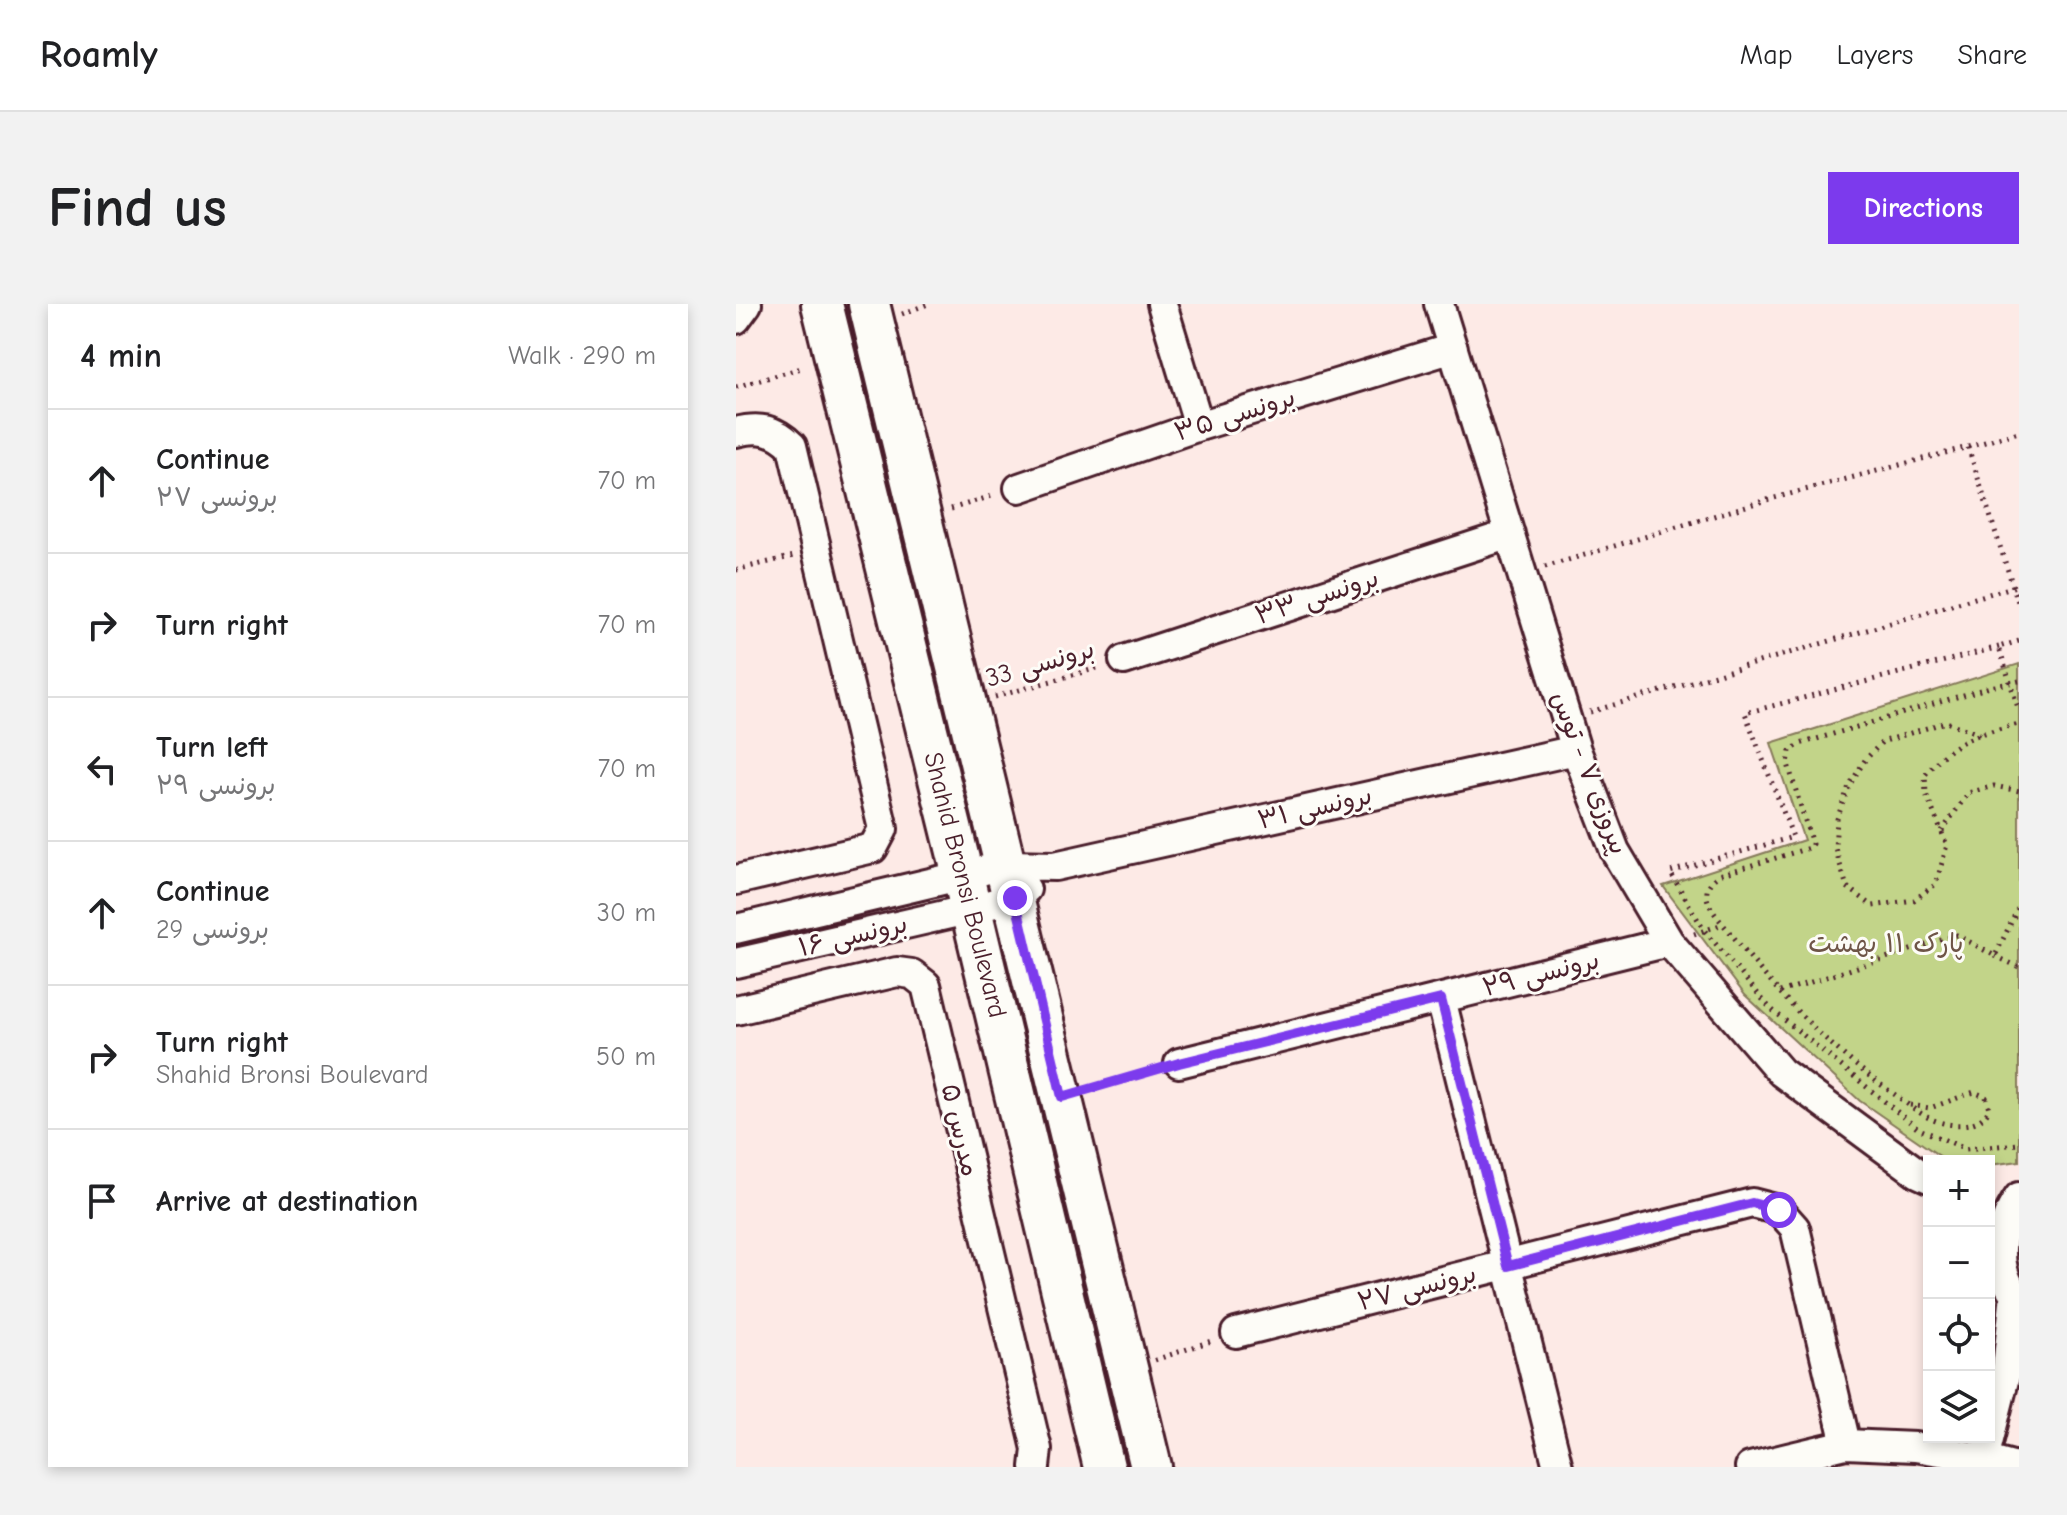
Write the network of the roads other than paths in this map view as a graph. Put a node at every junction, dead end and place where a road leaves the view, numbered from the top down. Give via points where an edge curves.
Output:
1 (747, 304) edge
2 (822, 304) edge
3 (869, 304) edge
4 (1162, 304) edge
5 (1439, 304) edge
6 (736, 319) edge
7 (1453, 348) junction
8 (1199, 426) junction
9 (736, 432) edge
10 (1019, 488) road end
11 (1510, 534) junction
12 (1124, 660) road end
13 (1576, 750) junction
14 (736, 880) edge
15 (1010, 882) junction
16 (967, 893) junction
17 (736, 929) edge
18 (1669, 942) junction
19 (736, 963) edge
20 (1441, 999) junction
21 (736, 1010) edge
22 (1179, 1063) road end
23 (1923, 1175) edge
24 (2005, 1206) edge
25 (1508, 1266) junction
26 (2017, 1297) edge
27 (1236, 1333) road end
28 (1846, 1444) junction
29 (2019, 1459) edge
30 (1983, 1463) edge
31 (1035, 1467) edge
32 (1104, 1467) edge
33 (1151, 1467) edge
34 (1558, 1467) edge
35 (1750, 1467) edge
36 (2016, 1467) edge

1 - 6 street
2 - 16 street, Shahid Bronsi Boulevard
3 - 15 street, Shahid Bronsi Boulevard
4 - 8 street
5 - 7 street, پیروزی ۷ - توس
7 - 8 street, برونسی ۳۵
7 - 11 street, پیروزی ۷ - توس
8 - 10 street, برونسی ۳۵
9 - 14 street via 754,427 779,433 792,446 883,829 873,848
11 - 12 street, برونسی ۳۳
11 - 13 street, پیروزی ۷ - توس
13 - 15 street, برونسی ۳۱ via 1055,866
13 - 18 street, پیروزی ۷ - توس via 1615,851
15 - 16 street
15 - 33 street, Shahid Bronsi Boulevard
16 - 17 street, برونسی ۱۶
16 - 19 street, برونسی ۱۶
16 - 32 street, Shahid Bronsi Boulevard
18 - 20 street, برونسی ۲۹
18 - 23 street, پیروزی ۷ - توس via 1781,1072
20 - 22 street, برونسی ۲۹
20 - 25 street
21 - 31 street, مدرس ۵ via 897,972 912,974 926,985 1037,1449
24 - 26 street via 2000,1256
25 - 27 street, برونسی ۲۷
25 - 28 street, برونسی ۲۷ via 1752,1203 1779,1210 1795,1228
25 - 34 street
26 - 30 street via 2007,1368
28 - 30 street via 1915,1447
28 - 35 street
29 - 36 street
30 - 36 street

